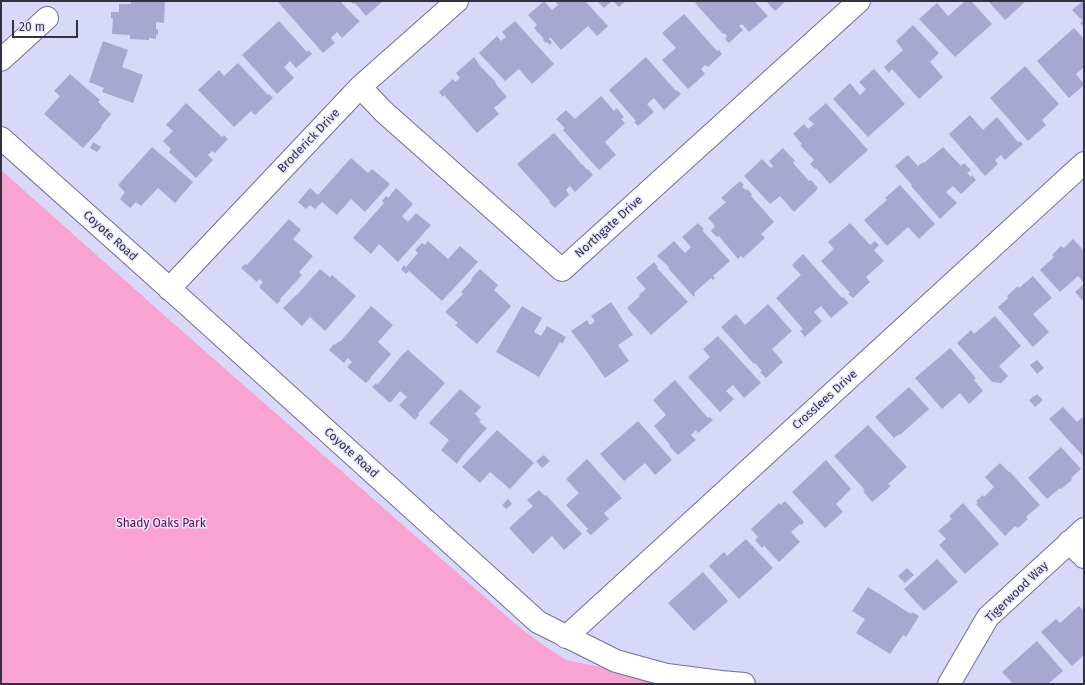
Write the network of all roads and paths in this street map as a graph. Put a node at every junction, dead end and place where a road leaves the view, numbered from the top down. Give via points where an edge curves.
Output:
1 (457, 1) edge
2 (859, 1) edge
3 (47, 18) dead end
4 (1, 60) edge
5 (360, 87) junction
6 (1, 138) edge
7 (1084, 163) edge
8 (169, 289) junction
9 (1079, 543) edge
10 (566, 637) junction
11 (744, 684) edge
12 (949, 684) edge

1 - 5 street, Broderick Drive
2 - 5 street, Northgate Drive via 562,270 384,112
3 - 4 street
5 - 8 street, Broderick Drive
6 - 8 street, Coyote Road
7 - 10 street, Crosslees Drive
8 - 10 street, Coyote Road via 538,622
9 - 12 street, Tigerwood Way via 988,617
10 - 11 street, Coyote Road via 616,661 667,675

